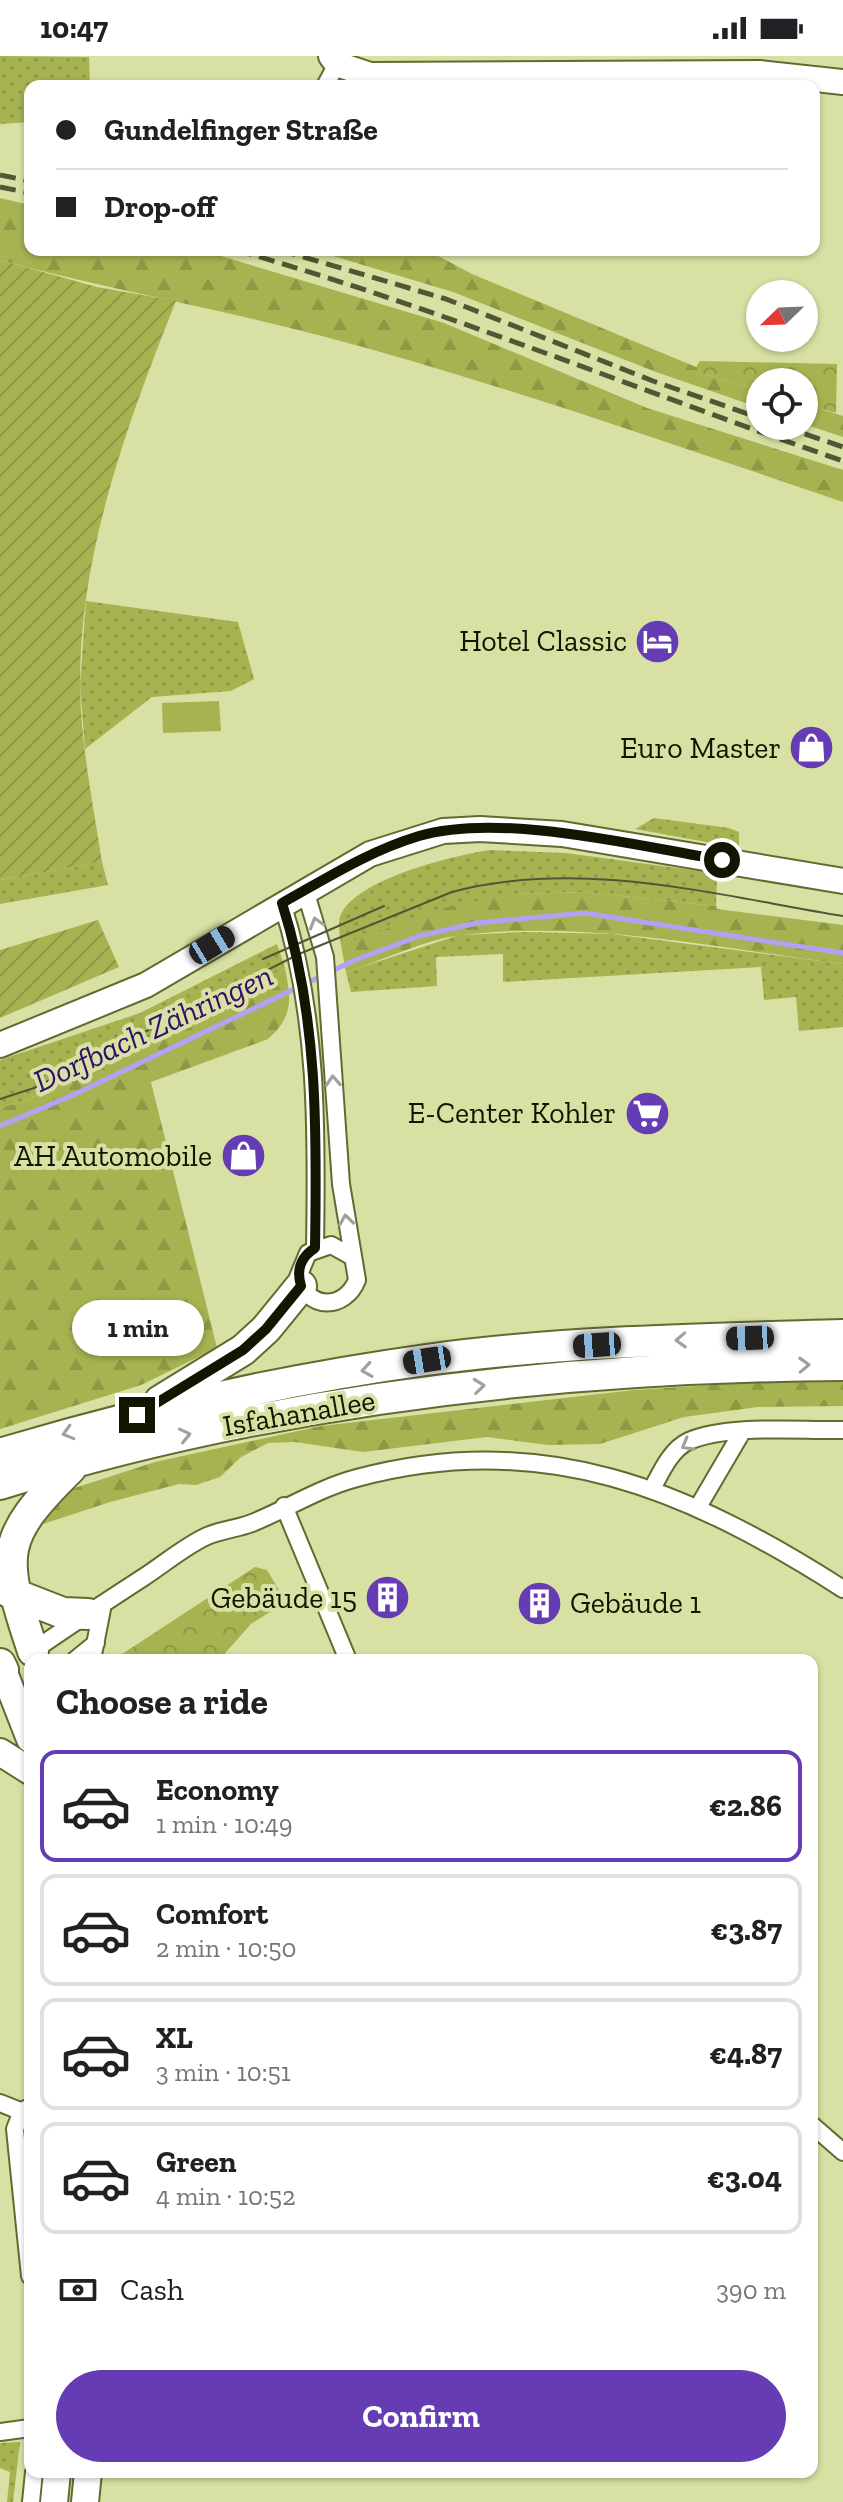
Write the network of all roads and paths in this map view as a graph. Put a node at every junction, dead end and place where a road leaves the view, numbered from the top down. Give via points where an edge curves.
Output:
1 (334, 60) edge
2 (327, 80) edge
3 (843, 82) edge
4 (843, 881) edge
5 (305, 890) junction
6 (282, 903) junction
7 (0, 1045) edge
8 (315, 1248) junction
9 (351, 1256) junction
10 (301, 1286) junction
11 (843, 1335) edge
12 (843, 1365) edge
13 (137, 1415) junction
14 (843, 1430) edge
15 (742, 1432) junction
16 (0, 1454) edge
17 (82, 1460) junction
18 (0, 1484) edge
19 (652, 1489) junction
20 (284, 1506) junction
21 (698, 1507) junction
22 (843, 1589) edge
23 (9, 1592) junction
24 (96, 1620) junction
25 (35, 1654) edge
26 (37, 1654) edge
27 (78, 1654) edge
28 (93, 1654) edge
29 (346, 1654) edge
30 (24, 1660) edge
31 (1, 1669) edge
32 (16, 1703) edge
33 (24, 1724) edge
34 (0, 1752) edge
35 (24, 1767) edge
36 (0, 2103) edge
37 (24, 2110) edge
38 (24, 2116) edge
39 (818, 2130) edge
40 (843, 2152) edge
41 (24, 2217) edge
42 (24, 2429) edge
43 (0, 2432) edge
44 (33, 2478) edge
45 (56, 2478) edge
46 (87, 2478) edge
47 (31, 2502) edge
48 (54, 2502) edge
49 (85, 2502) edge

1 - 2 street
1 - 3 street via 370,75 760,73
4 - 5 street via 562,834 480,829 419,836 370,854
5 - 6 street
9 -> 5 street via 325,957
6 - 7 street via 146,985
6 - 8 street via 307,997 316,1145
8 - 9 street via 331,1245
8 - 10 street via 299,1268
9 - 10 street via 357,1280 346,1298 337,1303 315,1301
10 - 13 highway via 243,1350
11 -> 13 highway, Isfahanallee via 643,1342 427,1360
17 -> 12 highway, Isfahanallee via 291,1413 425,1393 644,1372
13 -> 16 highway, Isfahanallee
14 - 15 street
15 -> 19 street via 687,1442 672,1455
15 - 21 street
17 - 18 highway, Isfahanallee
17 - 23 highway via 35,1497 8,1530 3,1559
19 - 20 street via 595,1472 497,1458 358,1478
19 - 21 street
20 - 24 street via 252,1523 206,1536
20 - 29 street
21 - 22 street
23 - 24 highway
23 - 25 highway
24 - 26 street
24 - 27 street
24 - 28 street
30 - 31 main road
31 - 32 main road
32 - 33 main road
34 - 35 main road
36 - 37 street
38 - 41 street via 15,2129
39 - 40 street
42 - 43 street
44 - 47 street
45 - 48 main road
46 - 49 main road

